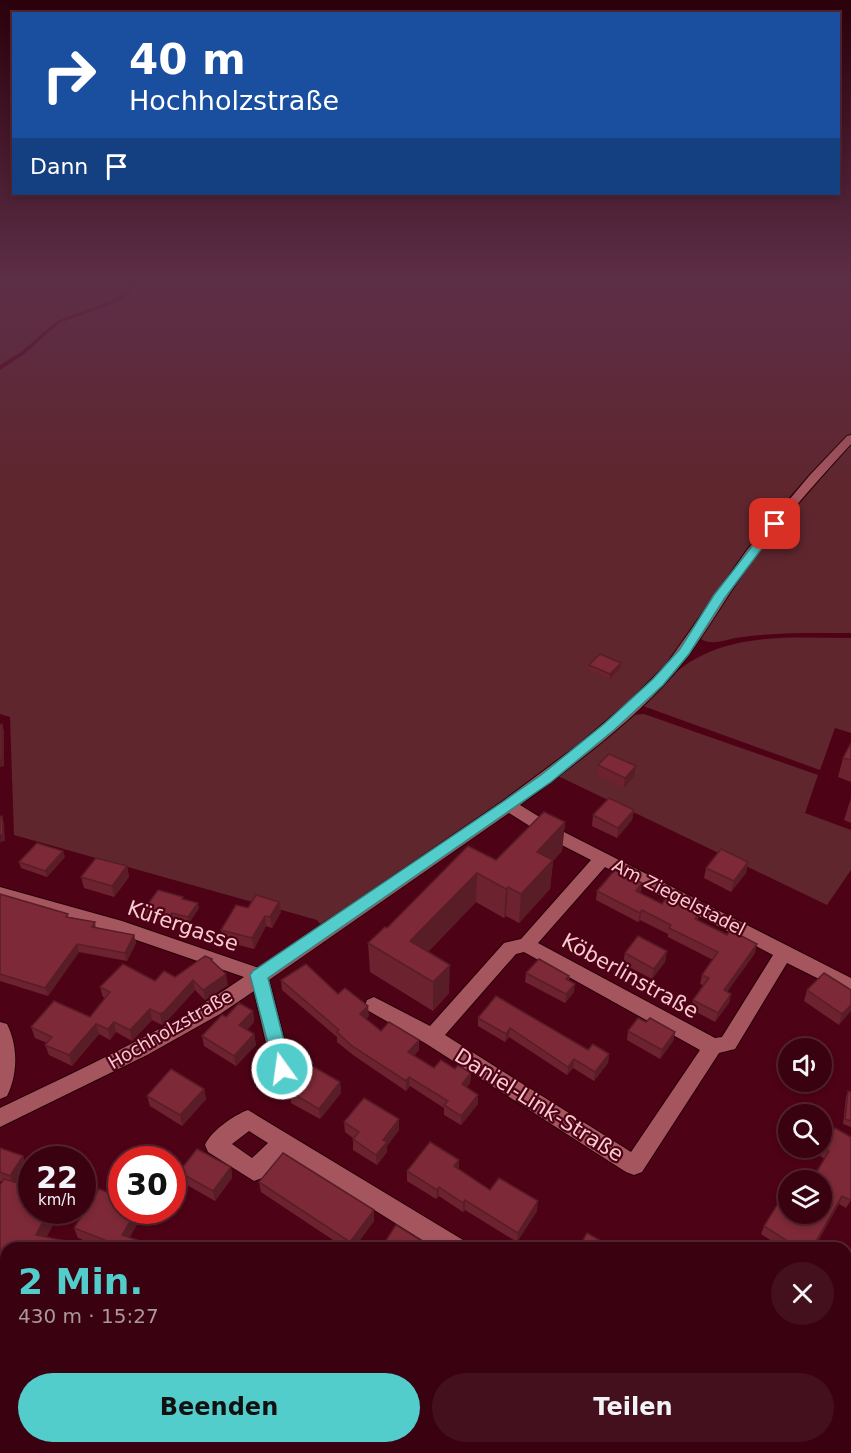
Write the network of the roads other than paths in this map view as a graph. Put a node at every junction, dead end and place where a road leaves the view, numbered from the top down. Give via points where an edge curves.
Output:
1 (851, 438) edge
2 (509, 805) junction
3 (603, 858) junction
4 (0, 893) edge
5 (526, 945) junction
6 (785, 951) junction
7 (259, 975) junction
8 (851, 987) edge
9 (374, 1005) dead end
10 (0, 1030) edge
11 (432, 1037) junction
12 (713, 1047) junction
13 (282, 1069) dead end
14 (0, 1090) edge
15 (0, 1118) edge
16 (284, 1141) dead end
17 (445, 1242) edge

1 - 2 street, Hochholzstraße via 752,553 664,675 582,750
2 - 3 street, Am Ziegelstadel
2 - 7 street, Hochholzstraße
3 - 5 street
3 - 6 street, Am Ziegelstadel
4 - 7 street, Küfergasse via 122,928
5 - 11 street via 510,948
5 - 12 street, Köberlinstraße
6 - 8 street, Am Ziegelstadel
6 - 12 street, Daniel-Link-Straße via 728,1043
7 - 13 street
7 - 15 street, Hochholzstraße via 213,1009
9 - 11 street, Daniel-Link-Straße
10 - 14 street via 4,1039
11 - 12 street, Daniel-Link-Straße via 634,1165
16 - 17 street

